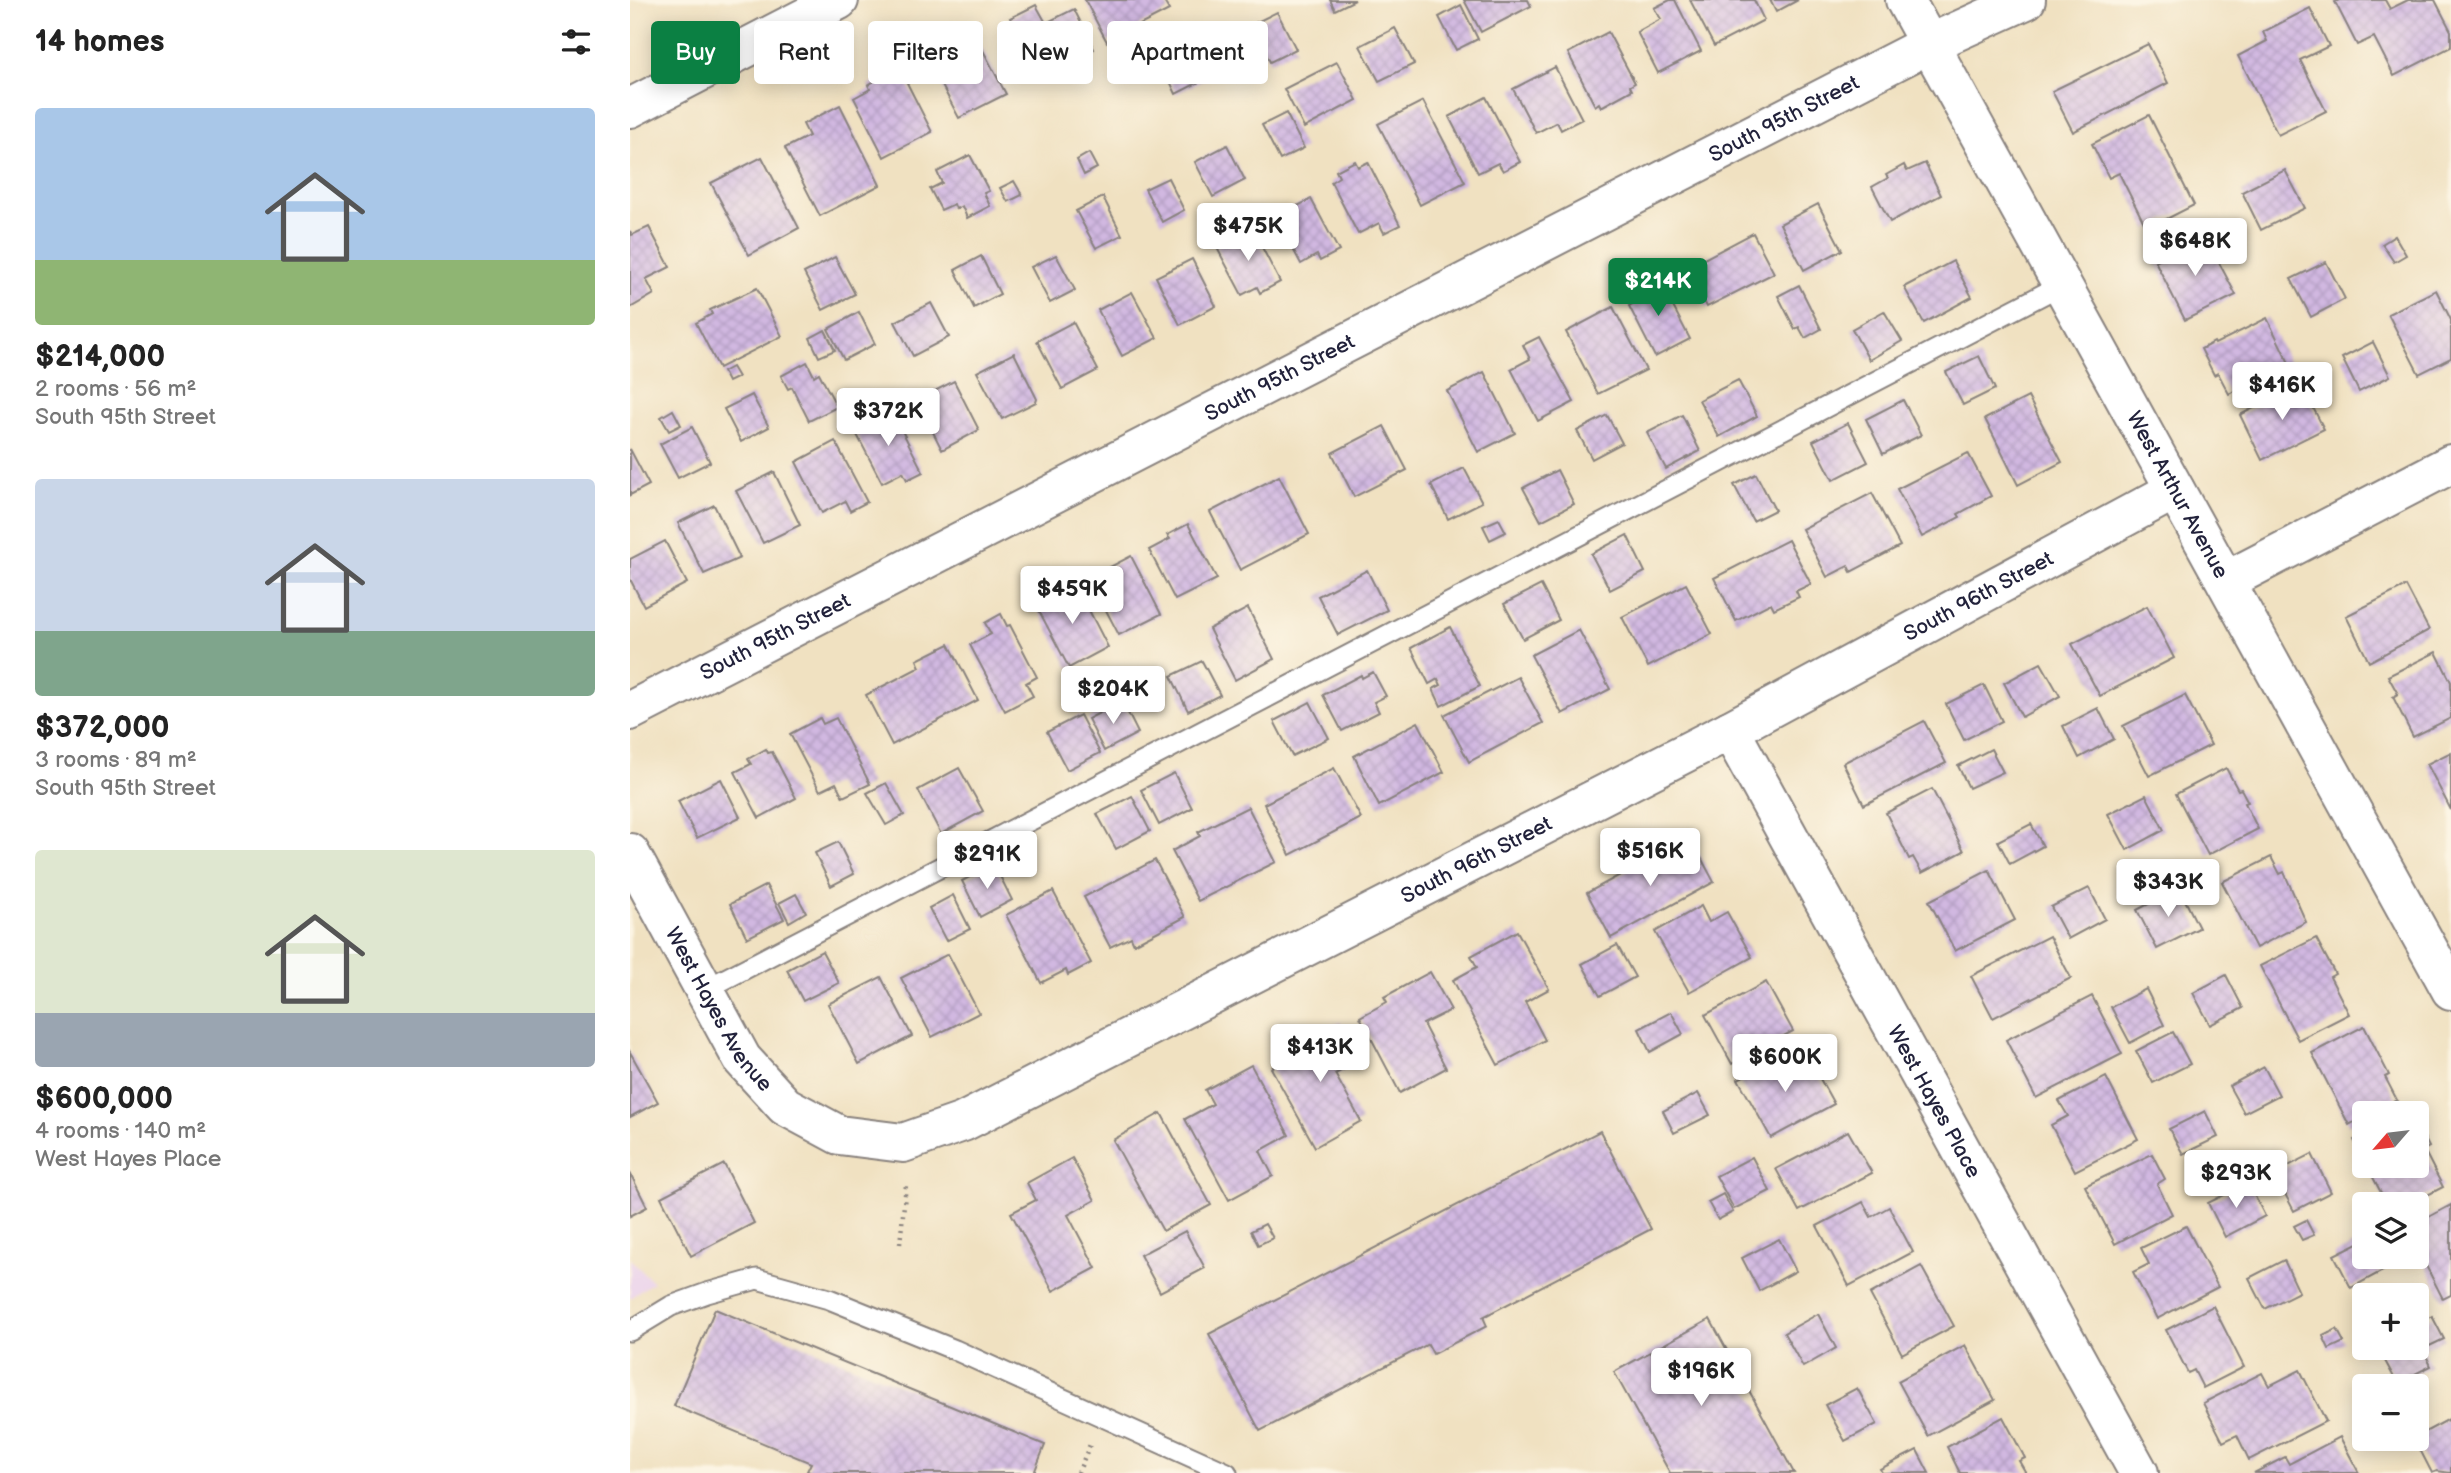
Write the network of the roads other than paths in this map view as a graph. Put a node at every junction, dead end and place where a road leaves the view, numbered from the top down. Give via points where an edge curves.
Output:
1 (839, 0) edge
2 (1905, 0) edge
3 (2026, 0) edge
4 (1930, 44) junction
5 (630, 108) edge
6 (2063, 285) junction
7 (2451, 464) edge
8 (2175, 490) junction
9 (2226, 581) junction
10 (630, 711) edge
11 (1730, 730) junction
12 (630, 853) edge
13 (704, 990) junction
14 (2451, 990) edge
15 (839, 1135) joint
16 (630, 1331) edge
17 (1227, 1473) edge
18 (2139, 1473) edge

1 - 5 street
2 - 4 street, West Arthur Avenue
3 - 4 street, South 95th Street
4 - 6 street, West Arthur Avenue
4 - 10 street, South 95th Street
6 - 8 street, West Arthur Avenue
6 - 13 lane
7 - 9 street
8 - 9 street, West Arthur Avenue
8 - 11 street, South 96th Street
9 - 14 street, West Arthur Avenue
11 - 15 street, South 96th Street via 963,1122 904,1143
11 - 18 street, West Hayes Place
12 - 13 street, West Hayes Avenue
13 - 15 street, West Hayes Avenue via 742,1059 785,1106
16 - 17 lane via 671,1306 757,1279 829,1299 955,1350

